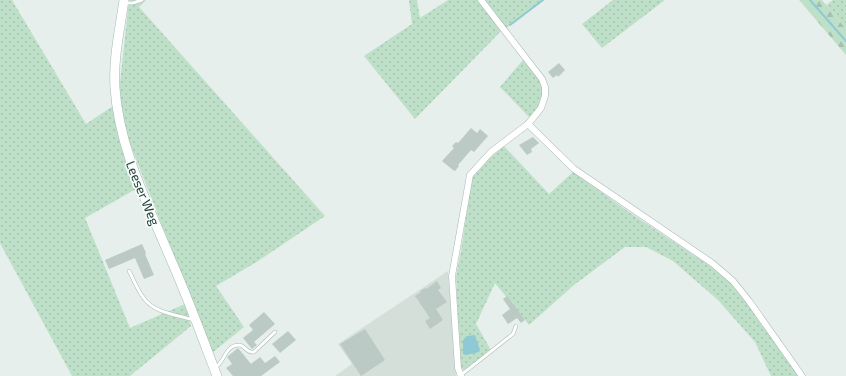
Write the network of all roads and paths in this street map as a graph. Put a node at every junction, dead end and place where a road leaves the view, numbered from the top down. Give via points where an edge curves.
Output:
1 (142, 0) edge
2 (481, 0) edge
3 (124, 1) edge
4 (528, 124) junction
5 (129, 271) dead end
6 (196, 320) junction
7 (516, 326) dead end
8 (275, 332) dead end
9 (216, 372) edge
10 (461, 376) edge
11 (802, 376) edge

1 - 3 lane via 134,3
2 - 4 street via 542,79 545,87 544,96 540,108
3 - 6 street, Leeser Weg via 115,76 122,135 134,174
4 - 10 street via 491,152 470,175 452,276 458,368
4 - 11 street via 574,169 712,263 733,281
5 - 6 lane via 143,298 152,305 162,312
6 - 9 street, Leeser Weg
7 - 10 lane via 513,334
8 - 9 lane via 254,352 248,352 241,345 233,346 225,354

